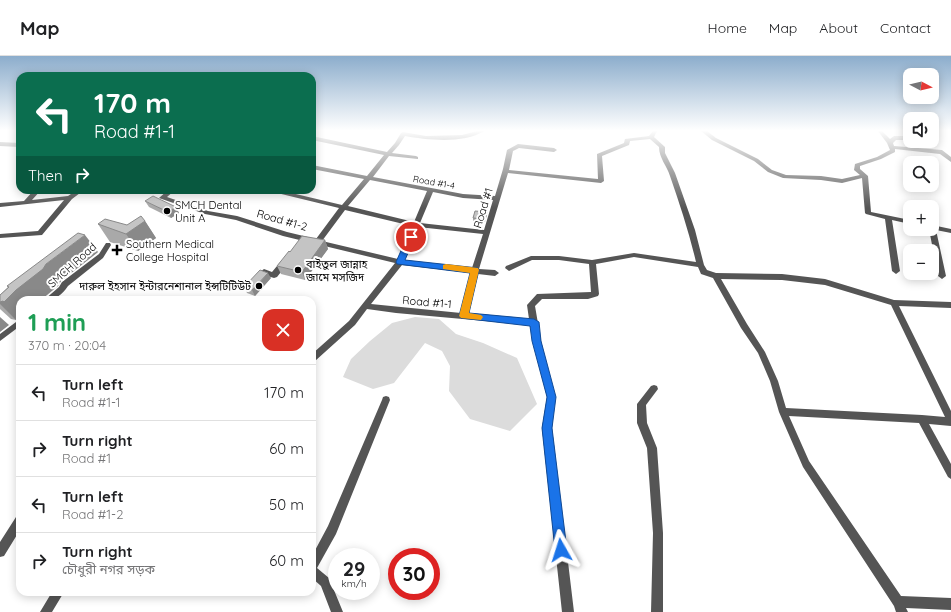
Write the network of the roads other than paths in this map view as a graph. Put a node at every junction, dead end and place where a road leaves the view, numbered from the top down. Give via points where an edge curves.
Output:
1 (386, 157) edge
2 (409, 157) edge
3 (508, 157) edge
4 (599, 157) edge
5 (664, 157) edge
6 (750, 157) edge
7 (881, 157) edge
8 (416, 158) dead end
9 (316, 168) edge
10 (505, 171) junction
11 (865, 176) junction
12 (369, 178) junction
13 (431, 190) junction
14 (34, 194) edge
15 (76, 194) edge
16 (167, 194) edge
17 (287, 194) edge
18 (70, 198) junction
19 (497, 198) junction
20 (27, 201) junction
21 (0, 205) edge
22 (342, 208) junction
23 (888, 217) junction
24 (903, 220) edge
25 (416, 225) junction
26 (939, 229) edge
27 (951, 231) edge
28 (486, 232) junction
29 (0, 236) edge
30 (934, 236) edge
31 (304, 238) junction
32 (318, 241) junction
33 (108, 244) dead end
34 (400, 262) junction
35 (592, 262) junction
36 (700, 265) junction
37 (509, 268) dead end
38 (475, 270) junction
39 (896, 271) dead end
40 (264, 272) edge
41 (495, 272) dead end
42 (716, 276) junction
43 (942, 276) dead end
44 (53, 296) edge
45 (894, 303) junction
46 (951, 305) edge
47 (365, 306) junction
48 (464, 316) junction
49 (534, 322) junction
50 (16, 325) edge
51 (0, 338) edge
52 (316, 355) edge
53 (654, 389) dead end
54 (386, 400) dead end
55 (783, 412) junction
56 (922, 419) junction
57 (951, 421) edge
58 (951, 474) edge
59 (16, 527) edge
60 (0, 552) edge
61 (316, 560) edge
62 (316, 574) edge
63 (56, 596) edge
64 (951, 604) edge
65 (900, 607) edge
66 (46, 612) edge
67 (337, 612) edge
68 (568, 612) edge
69 (658, 612) edge

1 - 12 street, Road #1-2
2 - 8 street
3 - 10 street, Road #1
4 - 10 street via 601,181
5 - 36 street via 692,230
6 - 11 street via 770,171 785,177 842,181
7 - 11 street via 857,165 857,170
9 - 12 street, Road #1-4
10 - 19 street, Road #1
11 - 23 street via 868,213
12 - 13 street, Road #1-4
12 - 22 street, Road #1-2
13 - 19 street, Road #1-4 via 463,196
13 - 25 street
14 - 20 street
15 - 18 street
16 - 31 street, Road #1-2 via 162,198 207,213 237,218
17 - 22 street
18 - 20 street
18 - 29 street via 40,233
19 - 28 street, Road #1
20 - 21 street
22 - 25 street
22 - 32 street, Road #1-2
23 - 24 street
23 - 39 street
25 - 28 street
25 - 34 street
26 - 27 street
28 - 38 street, Road #1
30 - 43 street
31 - 32 street, Road #1-2
31 - 40 street via 274,275
32 - 34 street
33 - 44 street, SMCH Road via 101,256
34 - 38 street
34 - 47 street
35 - 36 street via 634,255
35 - 37 street via 531,258
35 - 49 street via 595,294 540,296 531,305
36 - 42 street via 704,272
38 - 41 street
38 - 48 street, Road #1
42 - 45 street via 782,277 824,282
42 - 55 street via 761,352 774,381
45 - 46 street
45 - 57 street
47 - 48 street, Road #1-1
47 - 52 street via 352,323
48 - 49 street, Road #1-1
49 - 68 street via 552,397 547,428
50 - 51 street
53 - 69 street via 641,404 642,423 653,456 658,533
54 - 61 street via 332,530
55 - 56 street
55 - 65 street via 806,464
56 - 57 street
56 - 58 street
59 - 60 street
62 - 67 street via 325,582
63 - 66 street
64 - 65 street

